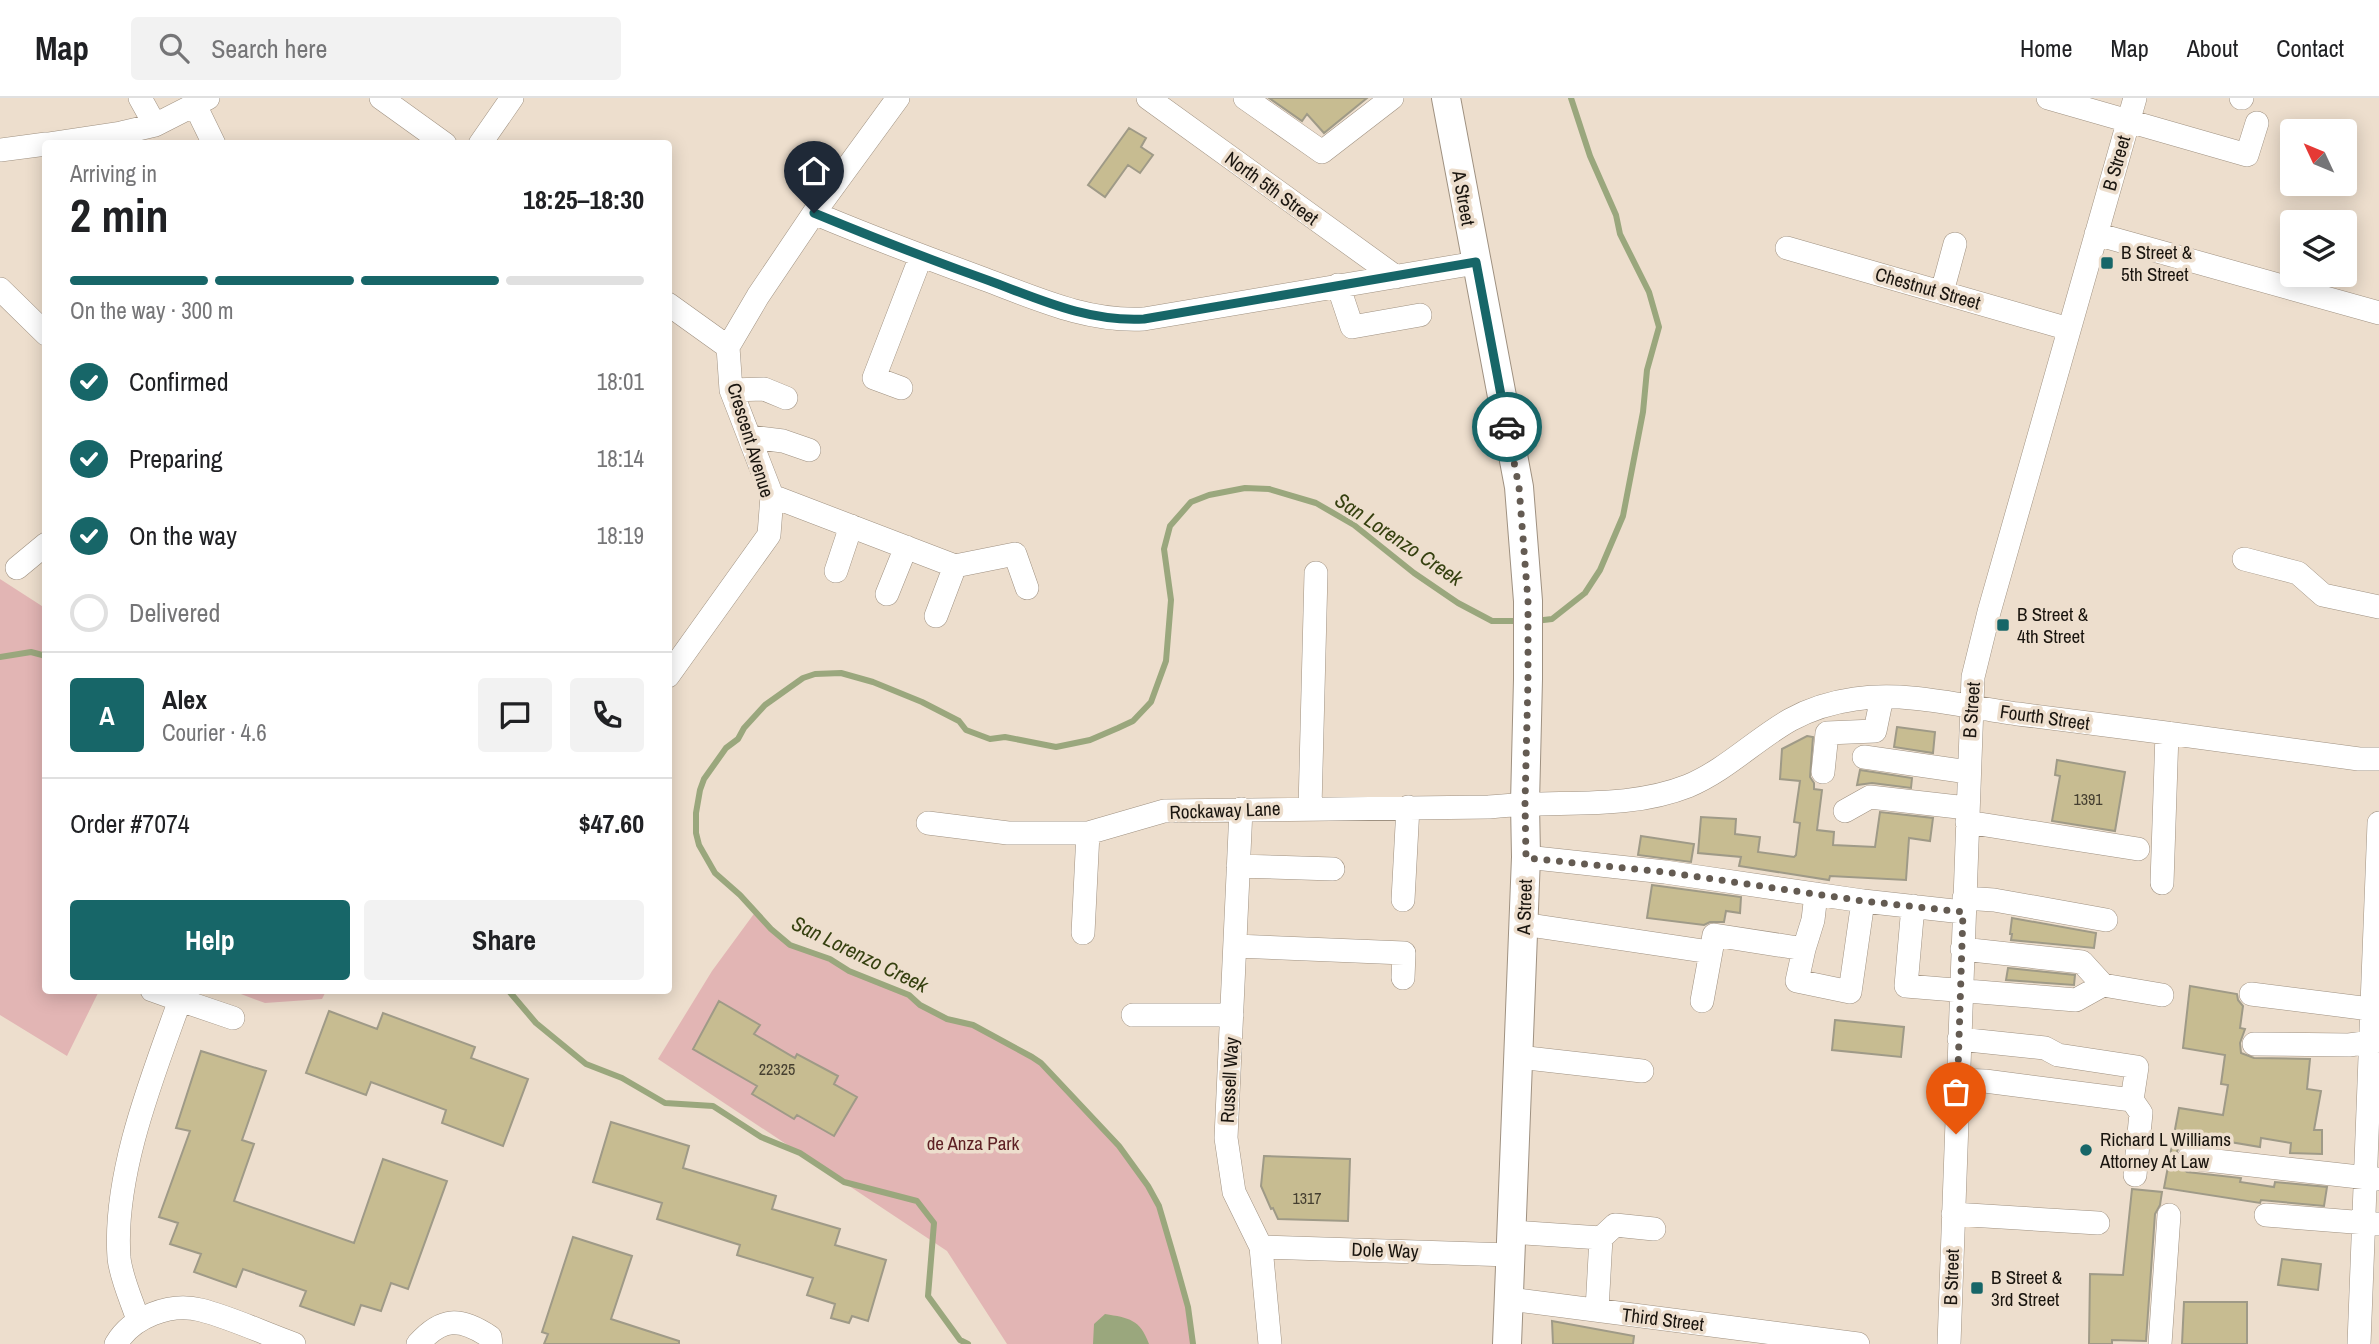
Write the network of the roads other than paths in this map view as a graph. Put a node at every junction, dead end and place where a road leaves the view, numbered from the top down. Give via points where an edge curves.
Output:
1 (140, 98) edge
2 (381, 98) edge
3 (512, 98) edge
4 (898, 98) edge
5 (1245, 98) edge
6 (1392, 98) edge
7 (1446, 98) edge
8 (2048, 98) edge
9 (2134, 98) edge
10 (1152, 99) edge
11 (202, 102) edge
12 (2128, 121) junction
13 (2258, 122) dead end
14 (155, 125) junction
15 (74, 140) edge
16 (214, 140) edge
17 (439, 140) edge
18 (483, 140) edge
19 (42, 145) edge
20 (0, 150) edge
21 (814, 213) junction
22 (2096, 234) junction
23 (1955, 244) dead end
24 (1787, 248) dead end
25 (921, 256) junction
26 (1476, 262) junction
27 (1396, 277) junction
28 (1338, 285) junction
29 (0, 289) edge
30 (1942, 292) junction
31 (672, 307) edge
32 (2379, 313) edge
33 (1420, 315) dead end
34 (2069, 329) junction
35 (42, 330) edge
36 (728, 347) junction
37 (901, 388) dead end
38 (731, 390) junction
39 (786, 398) dead end
40 (750, 437) junction
41 (809, 450) dead end
42 (772, 496) junction
43 (851, 526) junction
44 (42, 547) edge
45 (906, 547) junction
46 (2244, 559) dead end
47 (955, 566) junction
48 (17, 568) dead end
49 (836, 571) dead end
50 (1316, 573) dead end
51 (1027, 588) dead end
52 (887, 594) dead end
53 (2379, 607) edge
54 (936, 616) dead end
55 (672, 670) edge
56 (1882, 697) junction
57 (1826, 706) junction
58 (1971, 706) junction
59 (1827, 733) junction
60 (2167, 733) junction
61 (1864, 757) dead end
62 (2379, 759) edge
63 (1823, 772) dead end
64 (1968, 772) junction
65 (1525, 803) junction
66 (1408, 807) junction
67 (1310, 808) junction
68 (1241, 809) junction
69 (1845, 811) dead end
70 (1967, 815) junction
71 (928, 823) dead end
72 (2379, 823) edge
73 (1087, 833) junction
74 (2138, 849) dead end
75 (1526, 858) junction
76 (1238, 866) junction
77 (1333, 869) dead end
78 (2162, 883) dead end
79 (1816, 894) junction
80 (1403, 900) dead end
81 (1863, 901) junction
82 (1964, 905) junction
83 (1913, 906) junction
84 (2106, 920) dead end
85 (1523, 924) junction
86 (1083, 933) dead end
87 (1235, 946) junction
88 (1804, 949) junction
89 (1962, 949) junction
90 (1710, 952) junction
91 (1404, 978) dead end
92 (2104, 985) junction
93 (1961, 989) junction
94 (163, 994) edge
95 (2251, 994) dead end
96 (2162, 995) dead end
97 (180, 1000) junction
98 (1702, 1002) dead end
99 (2370, 1009) junction
100 (1232, 1015) junction
101 (1133, 1016) dead end
102 (233, 1018) dead end
103 (1959, 1038) junction
104 (2375, 1041) edge
105 (2254, 1044) dead end
106 (1518, 1057) junction
107 (1642, 1071) dead end
108 (1958, 1080) junction
109 (2374, 1082) edge
110 (2132, 1100) junction
111 (2198, 1153) dead end
112 (2372, 1173) edge
113 (2135, 1175) dead end
114 (1953, 1214) junction
115 (2169, 1214) dead end
116 (2266, 1215) dead end
117 (2098, 1223) dead end
118 (2372, 1223) edge
119 (1654, 1229) dead end
120 (1601, 1238) junction
121 (1510, 1243) junction
122 (1261, 1247) junction
123 (1509, 1299) junction
124 (1597, 1310) junction
125 (138, 1320) junction
126 (116, 1344) edge
127 (294, 1344) edge
128 (418, 1344) edge
129 (491, 1344) edge
130 (1270, 1344) edge
131 (1507, 1344) edge
132 (1858, 1344) edge
133 (1949, 1344) edge
134 (2160, 1344) edge
135 (2359, 1344) edge

1 - 14 street
2 - 17 street
3 - 18 street
4 - 21 street
5 - 6 street via 1322,152
7 - 26 main road, A Street
8 - 12 street
9 - 12 street, B Street
10 - 27 street, North 5th Street
11 - 14 street
11 - 16 street
12 - 13 street via 2247,155
12 - 22 street, B Street
14 - 15 street
19 - 20 street
21 - 25 street
21 - 36 street
22 - 32 street
22 - 34 street, B Street
23 - 30 street
24 - 30 street, Chestnut Street
25 - 28 street via 1078,313 1118,320
25 - 37 street via 874,378
26 - 27 street
26 - 65 main road, A Street via 1519,487 1528,601
27 - 28 street
28 - 33 street via 1352,327
29 - 35 street
30 - 34 street, Chestnut Street
31 - 36 street
34 - 58 street, B Street via 1989,612
36 - 38 street, Crescent Avenue
38 - 39 street via 764,389
38 - 40 street, Crescent Avenue
40 - 41 street
40 - 42 street, Crescent Avenue
42 - 43 street
42 - 55 street, Crescent Avenue via 769,535
43 - 45 street
43 - 49 street
44 - 48 street
45 - 47 street
45 - 52 street
46 - 53 street via 2298,573 2323,595
47 - 51 street via 1015,554
47 - 54 street
50 - 67 street
56 - 57 street, Fourth Street
56 - 58 street, Fourth Street
56 - 59 street via 1875,731
57 - 59 street
57 - 65 street, Fourth Street via 1788,721 1707,777 1659,796 1620,802
58 - 60 street, Fourth Street
58 - 64 street, B Street
59 - 63 street
60 - 62 street, Fourth Street
60 - 78 street
61 - 64 street
64 - 70 street, B Street
65 - 66 street, Rockaway Lane
65 - 75 main road, A Street
66 - 67 street, Rockaway Lane
66 - 80 street
67 - 68 street, Rockaway Lane
68 - 73 street, Rockaway Lane via 1164,811
68 - 76 street, Russell Way
69 - 70 street via 1870,797
70 - 74 street
70 - 82 street, B Street
71 - 73 street, Rockaway Lane via 1008,833
72 - 99 street
73 - 86 street
75 - 79 street
75 - 85 main road, A Street
76 - 77 street
76 - 87 street, Russell Way
79 - 81 street
79 - 88 street
81 - 83 street
81 - 88 street via 1850,992 1797,981
82 - 83 street
82 - 84 street via 1994,900
82 - 89 street, B Street
83 - 93 street via 1906,986
85 - 90 street
85 - 106 main road, A Street
87 - 91 street via 1404,953
87 - 100 street, Russell Way
88 - 90 street via 1714,935
89 - 92 street via 2082,962
89 - 93 street, B Street
90 - 98 street
92 - 93 street via 2076,1000
92 - 96 street
93 - 103 street, B Street
94 - 97 street
95 - 99 street
97 - 102 street
97 - 125 street via 144,1101 120,1201 119,1261
99 - 104 street
100 - 101 street
100 - 122 street, Russell Way via 1226,1138 1234,1192
103 - 108 street, B Street
103 - 110 street via 2045,1048 2058,1055 2137,1067
104 - 105 street
104 - 109 street
106 - 107 street
106 - 121 main road, A Street
108 - 110 street
108 - 114 street, B Street
109 - 112 street
110 - 113 street via 2141,1113
111 - 112 street
112 - 118 street
114 - 117 street
114 - 133 street, B Street
115 - 134 street
116 - 118 street
118 - 135 street
119 - 120 street via 1615,1225
120 - 121 street, Dole Way
120 - 124 street
121 - 122 street, Dole Way
121 - 123 main road, A Street
122 - 130 street, Russell Way
123 - 124 street, Third Street
123 - 131 main road, A Street
124 - 132 street, Third Street
125 - 126 street
125 - 127 street via 166,1310 199,1309
128 - 129 street via 432,1328 450,1322 469,1324 489,1336

